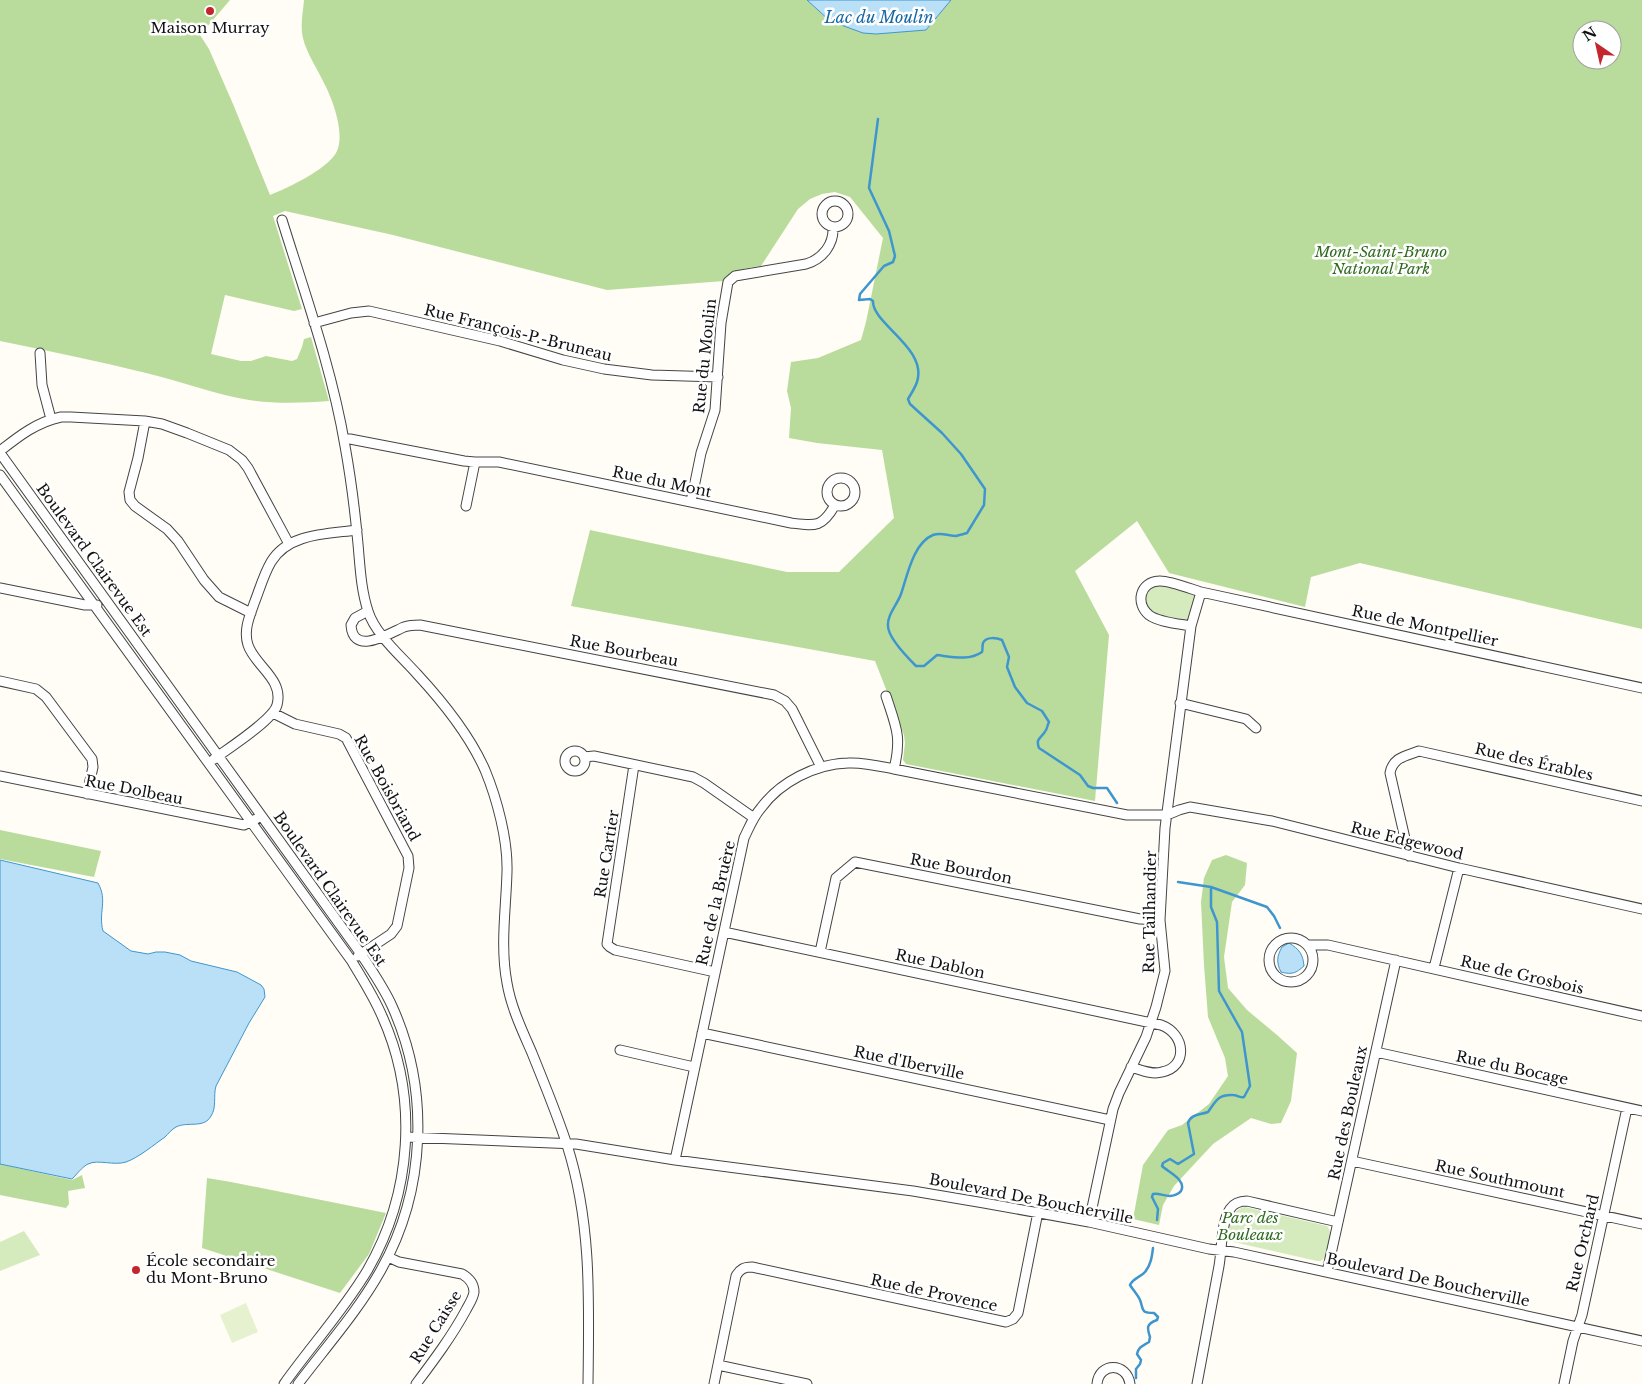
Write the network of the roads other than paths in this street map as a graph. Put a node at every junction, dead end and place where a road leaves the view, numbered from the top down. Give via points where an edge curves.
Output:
1 (282, 220) dead end
2 (833, 227) dead end
3 (314, 324) junction
4 (40, 353) dead end
5 (718, 377) junction
6 (51, 419) junction
7 (145, 421) junction
8 (344, 439) junction
9 (0, 452) edge
10 (475, 462) junction
11 (0, 475) edge
12 (691, 502) junction
13 (835, 505) dead end
14 (466, 506) dead end
15 (357, 530) junction
16 (289, 544) junction
17 (0, 588) edge
18 (1201, 592) junction
19 (105, 600) junction
20 (95, 607) junction
21 (368, 611) junction
22 (251, 614) junction
23 (1191, 626) junction
24 (384, 637) junction
25 (0, 682) edge
26 (1642, 688) edge
27 (886, 696) dead end
28 (1180, 703) junction
29 (273, 713) junction
30 (1256, 728) dead end
31 (218, 756) junction
32 (584, 757) dead end
33 (208, 763) junction
34 (634, 765) junction
35 (821, 768) junction
36 (894, 769) junction
37 (0, 776) edge
38 (88, 794) junction
39 (1642, 801) edge
40 (1167, 815) junction
41 (261, 816) junction
42 (754, 818) junction
43 (251, 822) junction
44 (1409, 856) junction
45 (1459, 868) junction
46 (1642, 909) edge
47 (1160, 920) junction
48 (724, 932) junction
49 (1308, 945) junction
50 (820, 952) junction
51 (361, 954) junction
52 (350, 960) junction
53 (1396, 960) junction
54 (1434, 968) junction
55 (715, 972) junction
56 (1642, 1016) edge
57 (1151, 1023) junction
58 (702, 1033) junction
59 (620, 1050) dead end
60 (1376, 1052) junction
61 (694, 1066) junction
62 (1131, 1067) junction
63 (1627, 1108) junction
64 (1642, 1111) edge
65 (1110, 1120) junction
66 (406, 1137) junction
67 (418, 1138) junction
68 (567, 1144) junction
69 (675, 1160) junction
70 (1352, 1161) junction
71 (1038, 1212) junction
72 (1604, 1216) junction
73 (1089, 1222) junction
74 (1338, 1222) junction
75 (1642, 1224) edge
76 (1222, 1251) junction
77 (388, 1257) junction
78 (1327, 1272) junction
79 (1578, 1327) junction
80 (1642, 1341) edge
81 (718, 1365) junction
82 (284, 1384) edge
83 (298, 1384) edge
84 (416, 1384) edge
85 (588, 1384) edge
86 (714, 1384) edge
87 (805, 1384) edge
88 (1097, 1384) edge
89 (1130, 1384) edge
90 (1197, 1384) edge
91 (1564, 1384) edge

1 - 3 street
2 - 5 street, Rue du Moulin via 834,237 824,254 813,262 735,276 730,280 726,286 721,323
3 - 5 street, Rue François-P.-Bruneau via 369,311 500,340 604,370 652,376
3 - 8 street
4 - 6 street via 42,386
5 - 12 street, Rue du Moulin via 714,417
6 - 7 street via 71,416
6 - 9 street via 33,427
7 - 16 street via 217,444 238,456 248,468
7 - 22 street via 130,500 167,529 219,596
8 - 10 street, Rue du Mont
8 - 15 street
9 - 19 street, Boulevard Clairevue Est
10 - 12 street, Rue du Mont via 499,462
10 - 14 street
11 - 20 street, Boulevard Clairevue Est
12 - 13 street, Rue du Mont via 804,525 824,521
15 - 16 street via 310,536
15 - 21 street
16 - 22 street via 268,567
17 - 20 street
18 - 23 street, Rue Tailhandier
18 - 23 street, Rue de Montpellier via 1160,581 1150,583 1142,591 1144,608 1149,615
18 - 26 street, Rue de Montpellier
19 - 20 street
19 - 31 street, Boulevard Clairevue Est
20 - 33 street, Boulevard Clairevue Est
21 - 24 street
21 - 24 street, Rue Bourbeau via 353,622 354,634 363,642
22 - 29 street via 246,631 247,643 277,689 278,702
23 - 28 street, Rue Tailhandier
24 - 35 street, Rue Bourbeau via 405,627 420,625 774,695 792,709
24 - 68 street via 442,704 474,750 488,777 507,855 504,940 508,989
25 - 38 street via 36,689 46,697 92,759
27 - 36 street via 898,733
28 - 30 street via 1246,719
28 - 40 street, Rue Tailhandier
29 - 31 street
29 - 51 street, Rue Boisbriand via 290,722 346,738 408,856 409,868 397,926 391,934
31 - 33 street
31 - 41 street, Boulevard Clairevue Est
32 - 34 street via 594,756
33 - 43 street, Boulevard Clairevue Est
34 - 42 street via 697,779
34 - 55 street, Rue Cartier via 607,944 617,951
35 - 36 street, Rue de la Bruère via 832,764 862,763
35 - 42 street, Rue de la Bruère via 784,786
36 - 40 street, Rue de la Bruère via 1127,815
37 - 38 street, Rue Dolbeau
38 - 43 street, Rue Dolbeau via 244,825
39 - 44 street, Rue des Érables via 1419,750 1398,759 1390,773
40 - 44 street, Rue Edgewood via 1190,807 1272,822
40 - 47 street, Rue Tailhandier
41 - 43 street
41 - 51 street, Boulevard Clairevue Est
42 - 48 street, Rue de la Bruère via 744,838
43 - 52 street, Boulevard Clairevue Est
44 - 45 street, Rue Edgewood
45 - 46 street, Rue Edgewood
45 - 54 street
47 - 50 street, Rue Bourdon via 1140,919 855,862 836,878
47 - 57 street, Rue Tailhandier via 1165,971
48 - 50 street, Rue Dablon
48 - 55 street, Rue de la Bruère
49 - 49 street via 1294,937 1279,940 1273,945 1268,960 1273,974 1292,982 1305,977 1310,972 1313,958
49 - 53 street, Rue de Grosbois via 1328,945
50 - 57 street, Rue Dablon
51 - 52 street, Rue Boisbriand
51 - 67 street, Boulevard Clairevue Est via 401,1028 415,1084
52 - 66 street, Boulevard Clairevue Est via 379,1009 392,1042 403,1087
53 - 54 street, Rue de Grosbois
53 - 60 street, Rue des Bouleaux
54 - 56 street, Rue de Grosbois
55 - 58 street, Rue de la Bruère
57 - 62 street, Rue Tailhandier
57 - 62 street, Rue Dablon via 1168,1027 1175,1033 1181,1046 1179,1059 1173,1067 1161,1073
58 - 61 street, Rue de la Bruère
58 - 65 street, Rue d'Iberville
59 - 61 street
60 - 63 street, Rue du Bocage
60 - 70 street, Rue des Bouleaux
61 - 69 street, Rue de la Bruère
62 - 65 street, Rue Tailhandier
63 - 64 street, Rue du Bocage
63 - 72 street, Rue Orchard
65 - 73 street, Rue Tailhandier
66 - 67 street, Boulevard De Boucherville
66 - 82 street, Boulevard Clairevue Est via 398,1196 375,1257
67 - 68 street, Boulevard De Boucherville
67 - 77 street, Boulevard Clairevue Est via 411,1195
68 - 69 street, Boulevard De Boucherville
68 - 85 street via 588,1251
69 - 71 street, Boulevard De Boucherville via 920,1192
70 - 72 street, Rue Southmount
70 - 74 street, Rue des Bouleaux
71 - 73 street, Boulevard De Boucherville
71 - 81 street, Rue de Provence via 1018,1313 1013,1319 1006,1322 747,1267 740,1269 736,1276
72 - 75 street, Rue Southmount
72 - 79 street, Rue Orchard
73 - 76 street, Boulevard De Boucherville
74 - 76 street via 1241,1201 1228,1212
74 - 78 street, Rue des Bouleaux
76 - 78 street, Boulevard De Boucherville
76 - 90 street
77 - 83 street, Boulevard Clairevue Est via 363,1299
77 - 84 street, Rue Caisse via 462,1274 469,1278 474,1288 462,1318
78 - 79 street, Boulevard De Boucherville
79 - 80 street, Boulevard De Boucherville
79 - 91 street, Rue Orchard
81 - 86 street
81 - 87 street
88 - 89 street via 1101,1372 1116,1367 1126,1373

